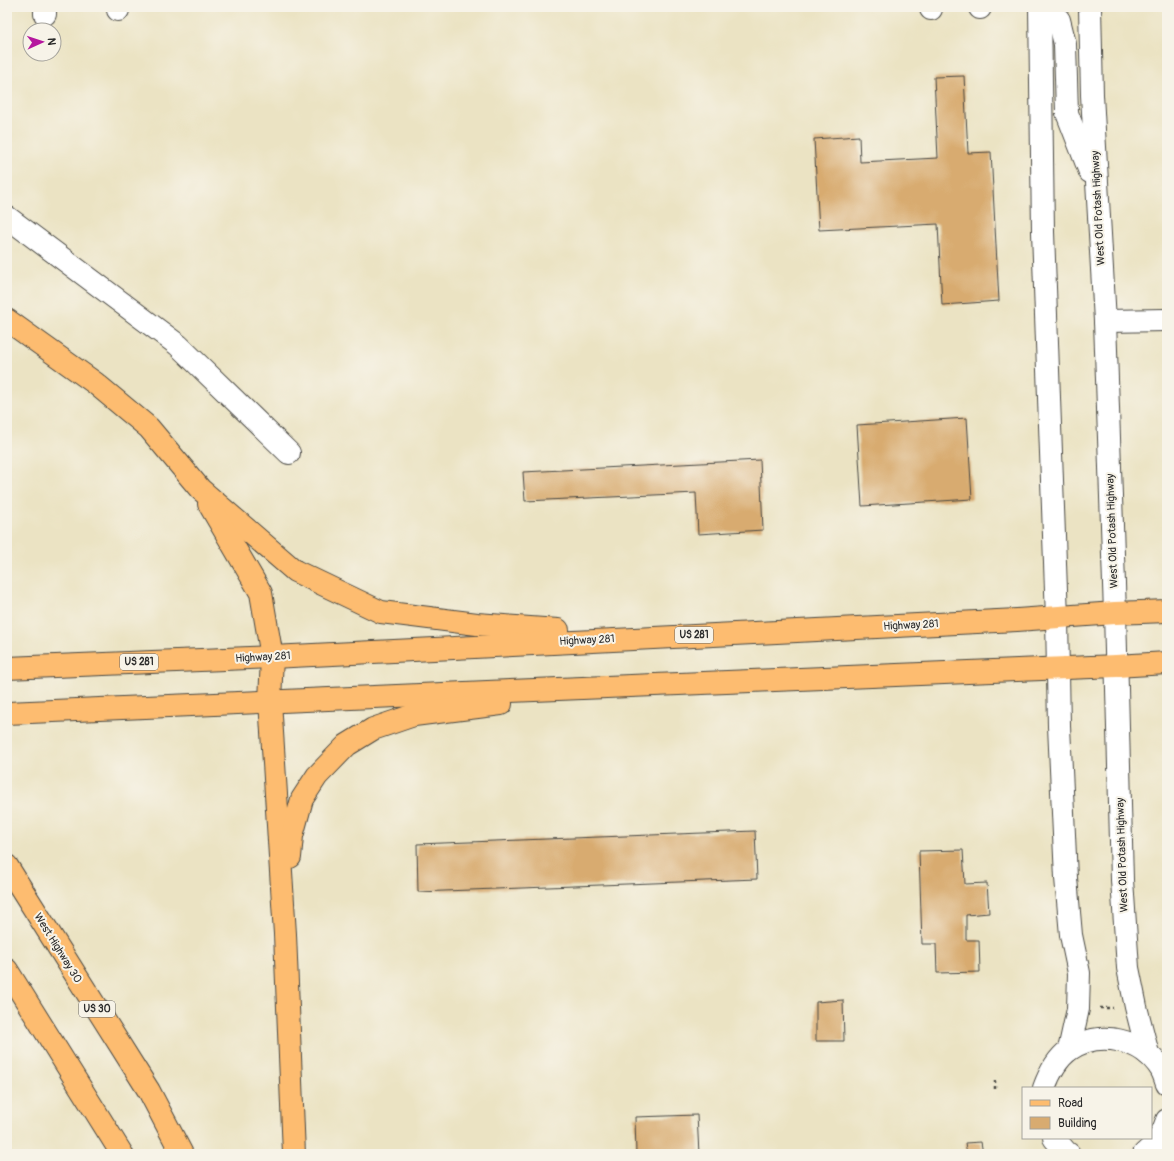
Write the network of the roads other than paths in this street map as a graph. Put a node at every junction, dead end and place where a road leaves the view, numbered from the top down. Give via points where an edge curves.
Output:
1 (1041, 7) edge
2 (1090, 7) edge
3 (1097, 192) junction
4 (7, 217) edge
5 (7, 320) edge
6 (1167, 320) edge
7 (1105, 321) junction
8 (289, 452) dead end
9 (200, 489) junction
10 (1167, 611) edge
11 (1116, 613) junction
12 (1057, 618) junction
13 (655, 637) junction
14 (272, 657) junction
15 (1167, 663) edge
16 (1116, 666) junction
17 (7, 668) edge
18 (1058, 668) junction
19 (649, 686) junction
20 (270, 701) junction
21 (7, 713) edge
22 (7, 866) edge
23 (285, 934) junction
24 (7, 970) edge
25 (1069, 1050) junction
26 (1161, 1070) edge
27 (1044, 1087) edge
28 (122, 1154) edge
29 (182, 1154) edge
30 (294, 1154) edge

1 - 3 street via 1051,9 1059,20 1065,44 1067,113
1 - 12 street via 1043,232
2 - 3 street, West Old Potash Highway
3 - 7 street, West Old Potash Highway
4 - 8 street via 178,345
5 - 9 main road via 95,383 149,428
6 - 7 street
7 - 11 street, West Old Potash Highway
9 - 13 main road via 295,571 380,612 477,624
9 - 14 main road via 261,593
10 - 11 main road, Highway 281 / US 281
11 - 12 main road, Highway 281 / US 281
11 - 16 street, West Old Potash Highway
12 - 13 main road, Highway 281 / US 281
12 - 18 street
13 - 14 main road, Highway 281 / US 281
14 - 17 main road, Highway 281 / US 281
14 - 20 main road
15 - 16 main road
16 - 18 main road
16 - 26 street, West Old Potash Highway via 1122,880 1128,968 1136,1007
18 - 19 main road
18 - 25 street via 1066,878 1071,936 1079,973 1078,1008
19 - 20 main road
19 - 23 main road via 414,715 373,729 347,744 317,776 302,799 292,836
20 - 21 main road
20 - 23 main road
22 - 29 main road, West Highway 30 / US 30 via 149,1091
23 - 30 main road
24 - 28 main road
25 - 26 street via 1088,1041 1109,1038 1130,1043
25 - 27 street via 1054,1065

